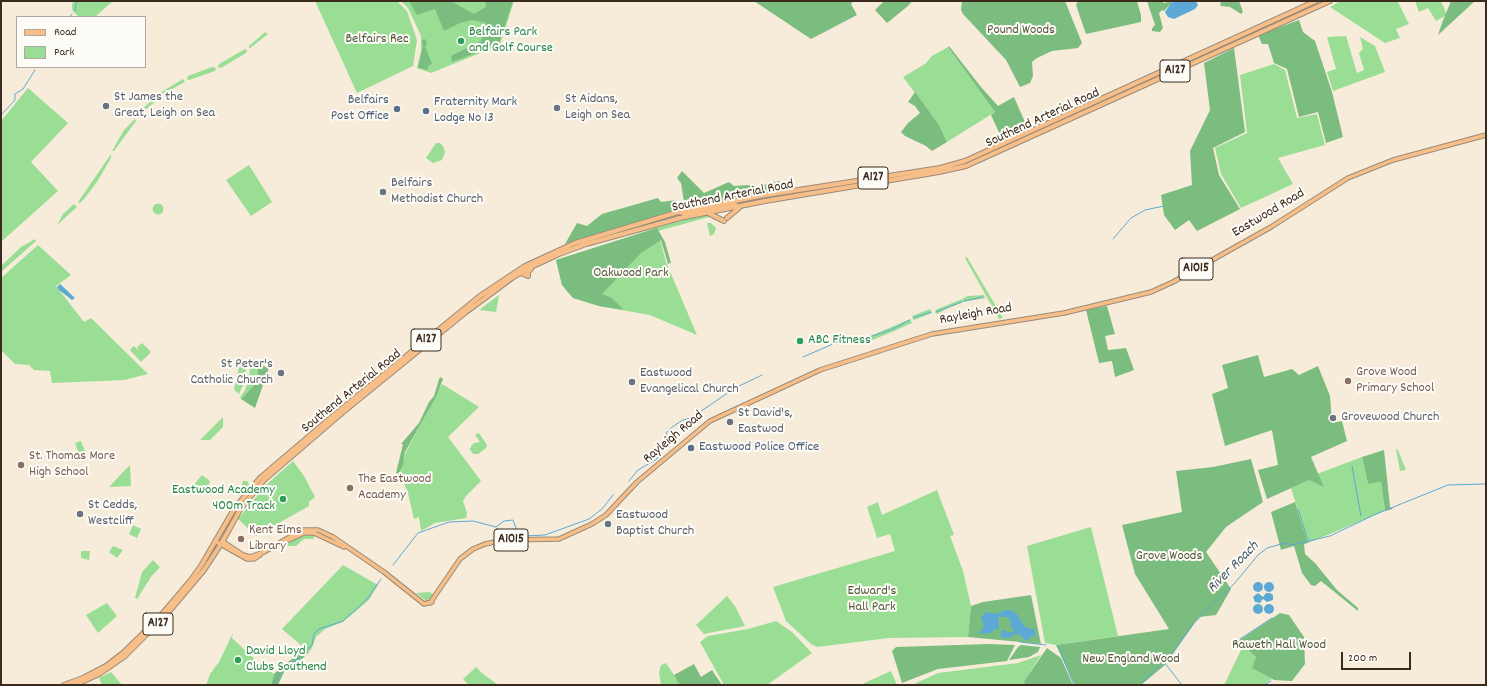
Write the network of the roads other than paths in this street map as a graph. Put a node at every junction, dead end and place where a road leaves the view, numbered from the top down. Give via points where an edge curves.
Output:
1 (1316, 1) edge
2 (1330, 1) edge
3 (1486, 135) edge
4 (759, 202) junction
5 (743, 205) junction
6 (699, 207) junction
7 (723, 207) junction
8 (680, 212) junction
9 (706, 213) junction
10 (512, 278) junction
11 (484, 295) dead end
12 (1064, 313) joint
13 (371, 387) junction
14 (236, 515) junction
15 (221, 543) junction
16 (264, 552) junction
17 (64, 685) edge
18 (75, 685) edge

1 - 6 highway, Southend Arterial Road / A127 via 965,161
2 - 4 highway, Southend Arterial Road / A127 via 966,166
3 - 12 main road, Eastwood Road / A1015 via 1393,160 1348,178 1271,227 1157,290
4 - 5 highway, Southend Arterial Road / A127
4 - 7 highway
5 - 9 highway, Southend Arterial Road / A127
5 - 9 highway via 726,219
6 - 7 highway
6 - 8 highway, Southend Arterial Road / A127
7 - 8 highway via 684,214
8 - 13 highway, Southend Arterial Road / A127 via 575,243 525,266 483,293
9 - 10 highway, Southend Arterial Road / A127 via 631,230 572,249 545,260 528,271 528,276 520,273
10 - 11 highway
10 - 13 highway, Southend Arterial Road / A127
12 - 16 main road, Rayleigh Road / A1015 via 932,334 820,370 710,421 638,482 600,519 562,538 507,540 477,547 460,559 430,603 426,605 360,556 314,533 302,534
13 - 14 highway, Southend Arterial Road / A127 via 264,480
13 - 15 highway, Southend Arterial Road / A127 via 254,484 234,509
14 - 15 highway, Southend Arterial Road / A127
14 - 15 highway via 220,540
15 - 16 main road via 247,556 252,557
15 - 16 main road via 248,560 257,558
15 - 17 highway, A127 via 168,608 123,653 96,672
15 - 18 highway, A127 via 191,587 132,649 99,674

